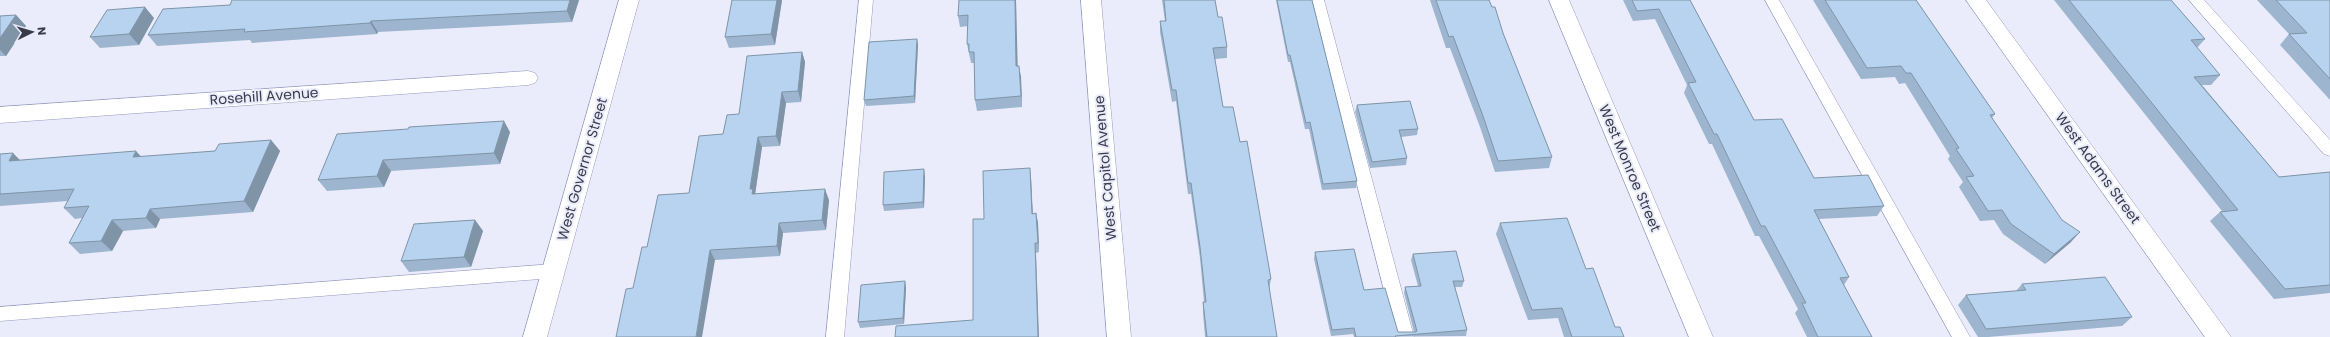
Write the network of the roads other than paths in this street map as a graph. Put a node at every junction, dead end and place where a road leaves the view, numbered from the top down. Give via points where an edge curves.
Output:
1 (629, 0) edge
2 (866, 0) edge
3 (1091, 0) edge
4 (1317, 0) edge
5 (1559, 0) edge
6 (1772, 0) edge
7 (1976, 0) edge
8 (2196, 0) edge
9 (528, 78) dead end
10 (0, 115) edge
11 (2330, 150) edge
12 (553, 271) junction
13 (0, 314) edge
14 (535, 337) edge
15 (835, 337) edge
16 (1119, 337) edge
17 (1405, 337) edge
18 (1701, 337) edge
19 (1961, 337) edge
20 (2219, 337) edge

1 - 12 street, West Governor Street
2 - 15 lane
3 - 16 street, West Capitol Avenue
4 - 17 lane
5 - 18 street, West Monroe Street
6 - 19 lane
7 - 20 street, West Adams Street
8 - 11 lane
9 - 10 street, Rosehill Avenue
12 - 13 lane
12 - 14 street, West Governor Street

